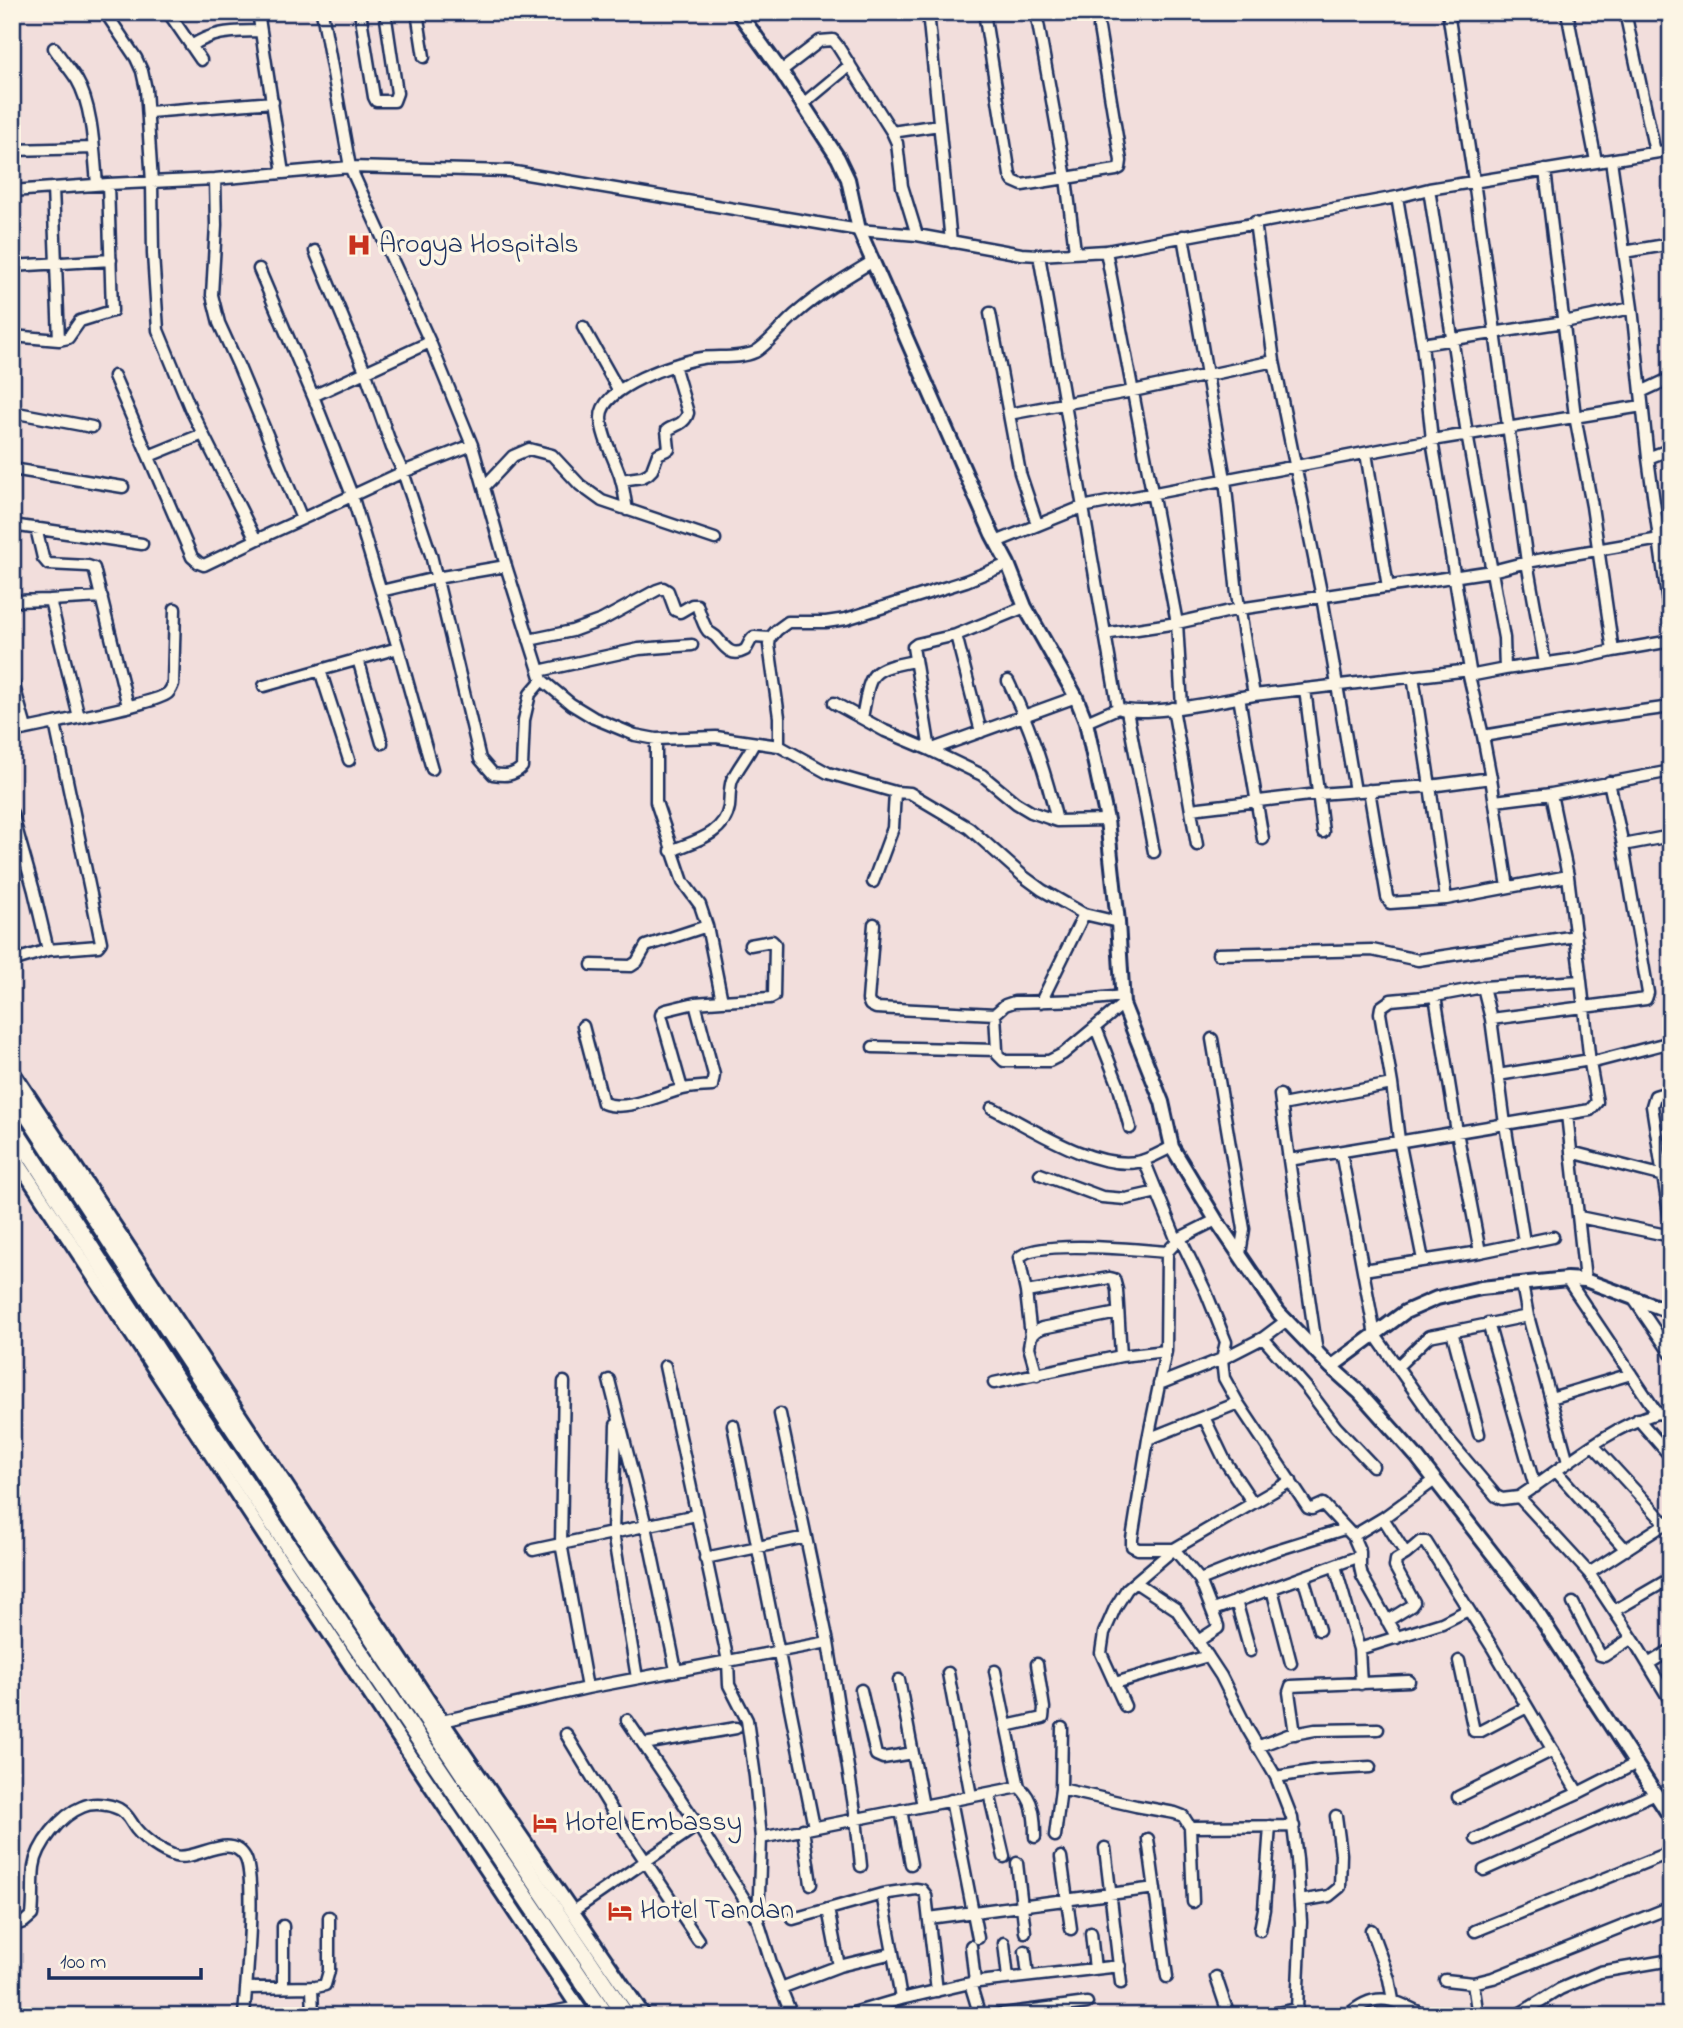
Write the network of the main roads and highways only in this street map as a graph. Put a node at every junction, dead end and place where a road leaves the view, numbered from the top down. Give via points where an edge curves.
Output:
1 (12, 1091) edge
2 (12, 1126) edge
3 (606, 2016) edge
4 (626, 2016) edge

1 - 4 main road
2 - 3 main road via 181,1387

